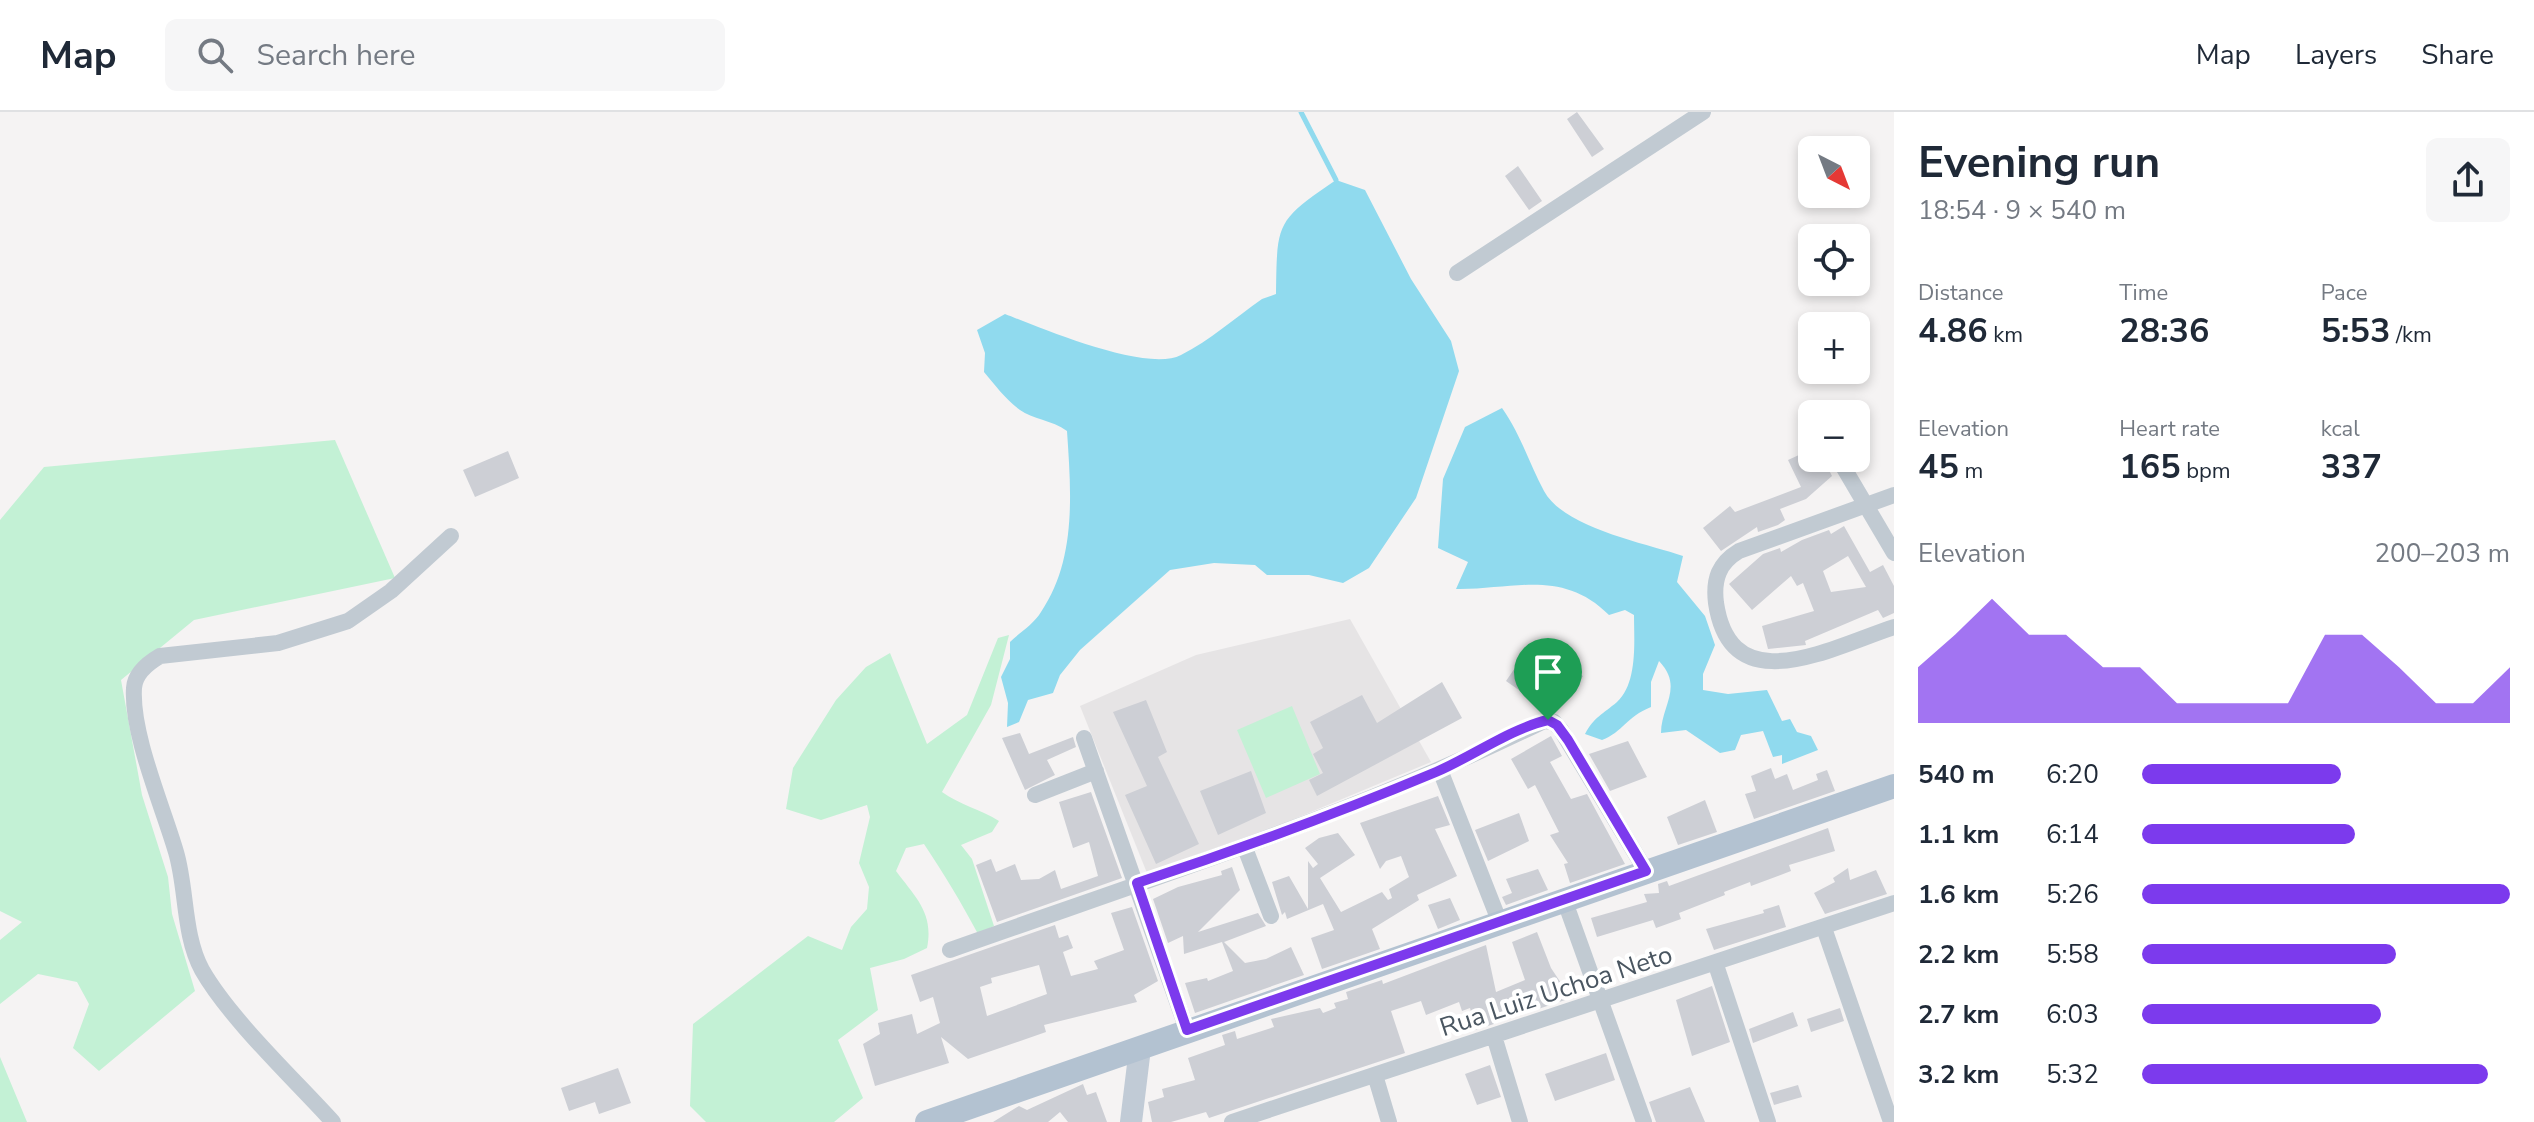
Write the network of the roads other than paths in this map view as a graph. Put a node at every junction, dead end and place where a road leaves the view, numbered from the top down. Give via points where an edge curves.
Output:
1 (1703, 112) edge
2 (1457, 273) dead end
3 (1846, 472) edge
4 (1894, 495) edge
5 (1866, 505) junction
6 (451, 536) dead end
7 (1894, 553) edge
8 (1894, 627) edge
9 (1084, 738) dead end
10 (1440, 770) junction
11 (1096, 771) junction
12 (1894, 786) edge
13 (1035, 795) dead end
14 (1245, 848) junction
15 (1646, 871) junction
16 (1137, 883) junction
17 (1564, 899) junction
18 (1894, 903) edge
19 (1271, 916) dead end
20 (1500, 923) junction
21 (1824, 928) junction
22 (950, 950) dead end
23 (1716, 965) junction
24 (1598, 1000) junction
25 (1187, 1030) junction
26 (1494, 1036) junction
27 (1140, 1048) junction
28 (1375, 1075) junction
29 (1269, 1117) edge
30 (1891, 1121) edge
31 (333, 1122) edge
32 (927, 1122) edge
33 (1131, 1122) edge
34 (1232, 1122) edge
35 (1389, 1122) edge
36 (1520, 1122) edge
37 (1644, 1122) edge
38 (1768, 1122) edge

1 - 2 street
3 - 5 street
4 - 5 street
5 - 7 street
5 - 8 street via 1739,551 1722,564 1715,583 1717,609 1728,638 1757,662 1793,659
6 - 31 street via 391,591 348,621 278,643 160,656 134,683 134,708 175,849 201,968
9 - 11 street
10 - 14 street
10 - 15 street via 1551,721 1568,740
10 - 20 street
11 - 13 street
11 - 16 street
12 - 15 main road
14 - 16 street
14 - 19 street
15 - 17 main road
16 - 22 street
16 - 25 street
17 - 20 main road
17 - 24 street
18 - 21 street, Rua Luiz Uchoa Neto
20 - 25 main road
21 - 23 street, Rua Luiz Uchoa Neto
21 - 30 street
23 - 24 street, Rua Luiz Uchoa Neto
23 - 38 street
24 - 26 street, Rua Luiz Uchoa Neto
24 - 37 street
25 - 27 main road
26 - 28 street, Rua Luiz Uchoa Neto
26 - 36 street
27 - 32 main road
27 - 33 street
28 - 29 street, Rua Luiz Uchoa Neto
28 - 35 street
29 - 34 street, Rua Luiz Uchoa Neto

